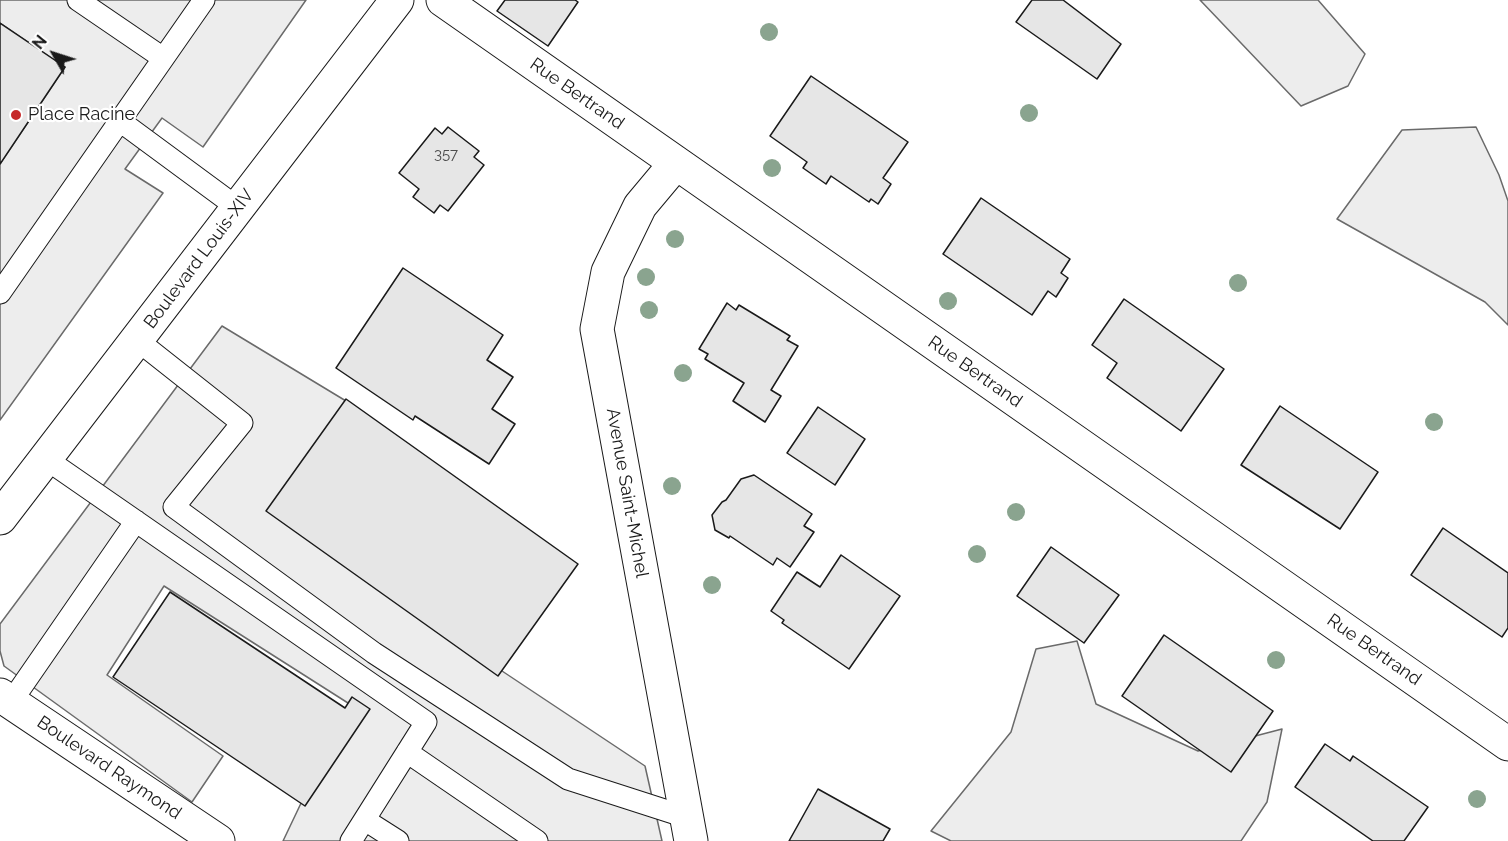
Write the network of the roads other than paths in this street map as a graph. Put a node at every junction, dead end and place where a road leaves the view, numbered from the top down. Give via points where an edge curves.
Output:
1 (78, 0) edge
2 (204, 0) edge
3 (397, 0) edge
4 (443, 0) edge
5 (163, 58) junction
6 (120, 122) junction
7 (676, 163) junction
8 (238, 208) junction
9 (0, 293) edge
10 (137, 340) junction
11 (46, 459) junction
12 (0, 518) edge
13 (136, 521) junction
14 (6, 698) edge
15 (1508, 744) edge
16 (407, 752) junction
17 (364, 820) junction
18 (689, 829) edge
19 (218, 841) edge
20 (351, 841) edge
21 (398, 841) edge
22 (537, 841) edge

1 - 5 lane
2 - 5 lane
3 - 8 street, Boulevard Louis-XIV
4 - 7 street, Rue Bertrand
5 - 6 lane
6 - 8 lane
6 - 9 lane
7 - 15 street, Rue Bertrand
7 - 18 street, Avenue Saint-Michel via 640,206 612,262 597,329
8 - 10 street, Boulevard Louis-XIV
10 - 11 street, Boulevard Louis-XIV
10 - 18 lane via 242,423 174,507 375,653 568,779
11 - 12 street, Boulevard Louis-XIV
11 - 13 lane
13 - 14 lane
13 - 16 lane via 426,722
14 - 19 street, Boulevard Raymond
16 - 17 lane
16 - 22 lane
17 - 20 lane
17 - 21 lane

